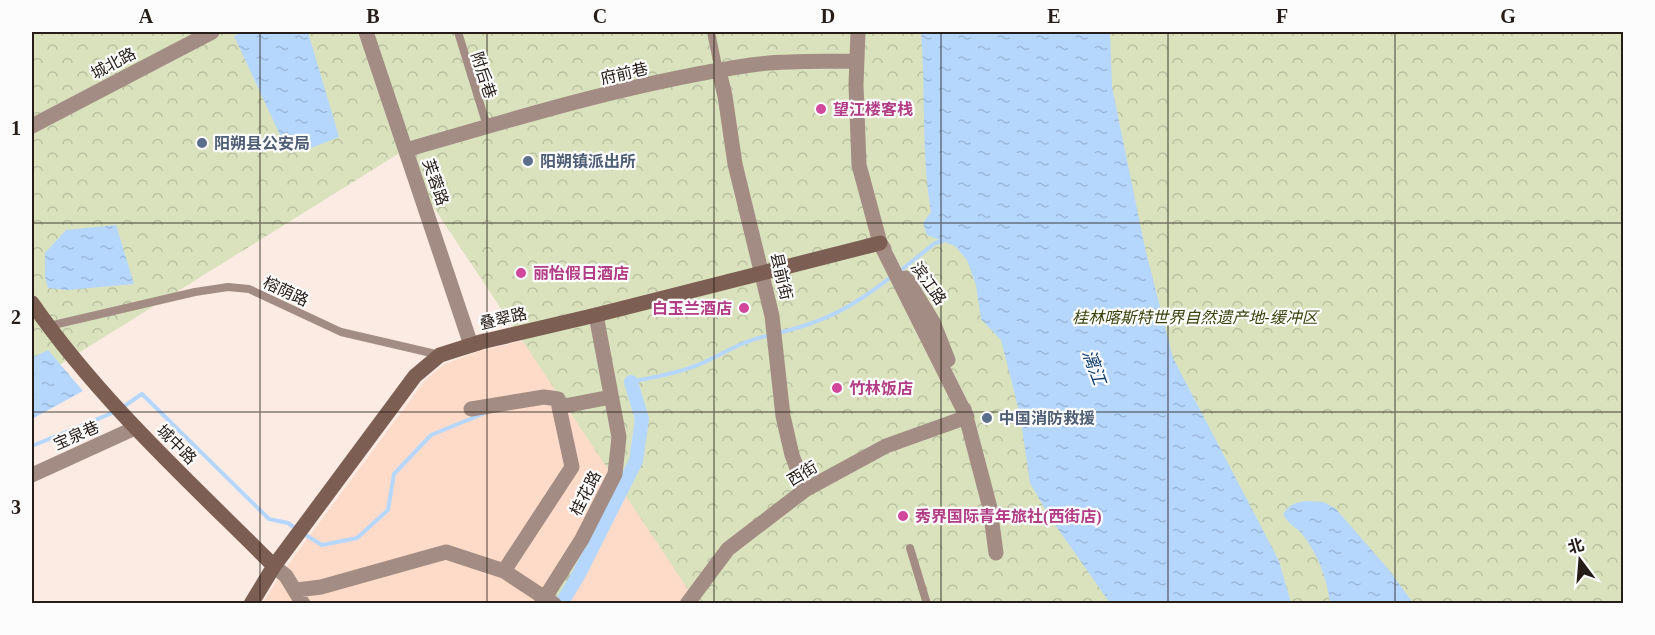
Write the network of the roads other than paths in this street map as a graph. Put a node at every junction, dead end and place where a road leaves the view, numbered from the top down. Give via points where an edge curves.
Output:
1 (212, 32) edge
2 (366, 32) edge
3 (458, 32) edge
4 (711, 32) edge
5 (858, 32) edge
6 (856, 61) junction
7 (719, 71) junction
8 (32, 126) edge
9 (486, 126) junction
10 (406, 150) junction
11 (880, 243) junction
12 (763, 273) junction
13 (32, 303) edge
14 (597, 315) junction
15 (48, 327) junction
16 (471, 345) junction
17 (440, 355) junction
18 (611, 394) junction
19 (559, 407) junction
20 (471, 409) dead end
21 (967, 417) junction
22 (131, 424) junction
23 (32, 475) edge
24 (805, 490) junction
25 (910, 548) dead end
26 (996, 553) dead end
27 (274, 566) junction
28 (504, 570) junction
29 (300, 597) edge
30 (547, 601) edge
31 (251, 603) edge
32 (687, 603) edge
33 (927, 603) edge

1 - 8 street, 城北路
2 - 10 street, 芙蓉路
2 - 16 street
3 - 9 lane, 附后巷
4 - 7 lane
5 - 6 street, 滨江路
6 - 7 street, 府前巷 via 775,63
6 - 11 street, 滨江路 via 859,165
7 - 9 street, 府前巷
7 - 12 street, 县前街 via 735,164
9 - 10 street, 府前巷
10 - 16 street, 芙蓉路
11 - 12 street, 叠翠路
11 - 16 street
11 - 21 street
11 - 21 street, 滨江路 via 933,322
12 - 14 street, 叠翠路
12 - 24 street, 县前街 via 783,416
13 - 15 street, 城中路
14 - 16 street, 叠翠路
14 - 18 street, 桂花路
15 - 17 lane, 榕荫路 via 228,287 249,289 341,332
15 - 22 street, 城中路
16 - 17 street, 叠翠路
17 - 27 street, 叠翠路 via 415,376
18 - 19 street
18 - 30 street, 桂花路 via 619,437 615,474
19 - 20 street via 558,399 544,397
19 - 28 street via 572,467
21 - 24 street, 西街 via 886,446
21 - 26 street, 滨江路 via 990,507
22 - 23 street, 宝泉巷
22 - 27 street, 城中路
24 - 32 street, 西街 via 728,549
25 - 33 lane
27 - 29 street, 城中路
27 - 31 street, 叠翠路
28 - 29 street via 446,552 321,587
28 - 30 street

